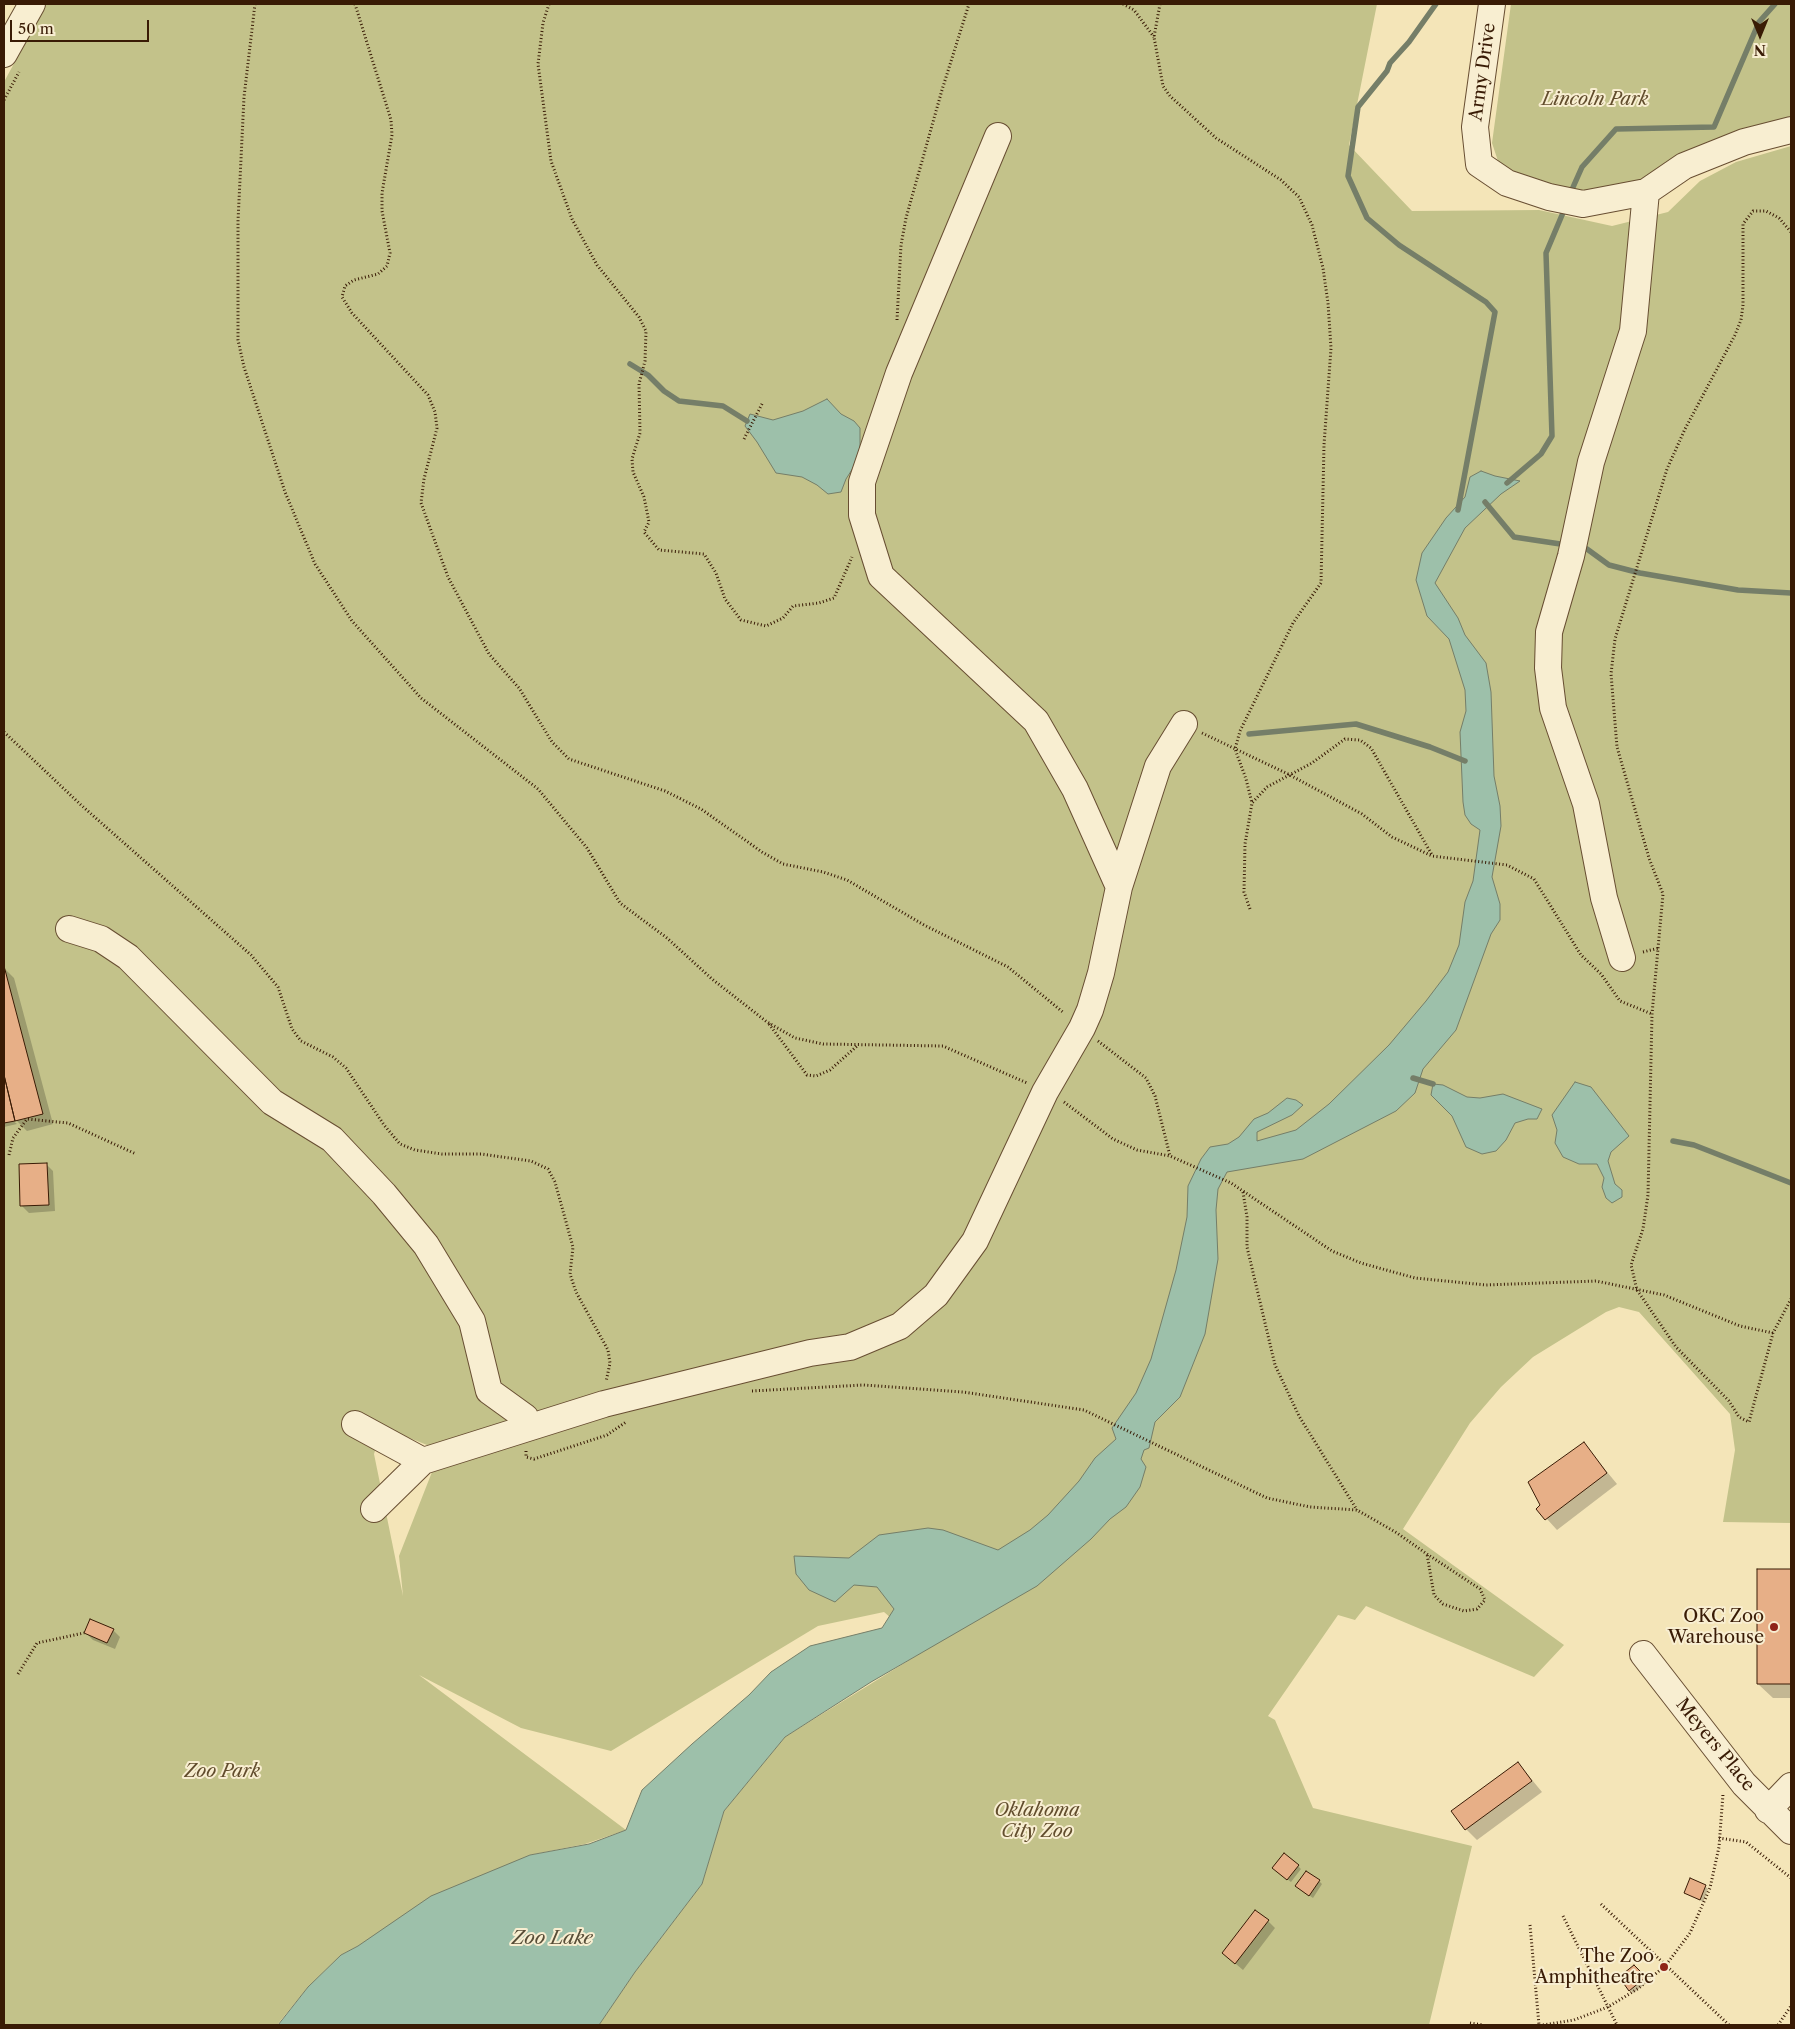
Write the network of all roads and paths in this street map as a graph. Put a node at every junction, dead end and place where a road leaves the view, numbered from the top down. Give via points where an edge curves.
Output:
1 (32, 4) edge
2 (255, 4) edge
3 (355, 4) edge
4 (549, 4) edge
5 (969, 4) edge
6 (1123, 4) edge
7 (1160, 4) edge
8 (1492, 4) edge
9 (1154, 37) junction
10 (4, 54) edge
11 (1791, 130) edge
12 (998, 136) dead end
13 (1646, 192) junction
14 (1791, 232) edge
15 (897, 324) dead end
16 (764, 402) dead end
17 (744, 439) dead end
18 (854, 548) dead end
19 (1184, 724) joint
20 (4, 732) edge
21 (1235, 749) junction
22 (1288, 774) junction
23 (1252, 803) junction
24 (1432, 856) junction
25 (1119, 887) junction
26 (1250, 909) dead end
27 (69, 929) dead end
28 (1622, 958) dead end
29 (1652, 1014) junction
30 (768, 1022) junction
31 (1082, 1028) junction
32 (857, 1046) junction
33 (1045, 1092) junction
34 (136, 1154) dead end
35 (10, 1155) dead end
36 (1170, 1156) junction
37 (1243, 1191) junction
38 (1637, 1290) junction
39 (1791, 1299) edge
40 (1773, 1333) junction
41 (744, 1392) dead end
42 (604, 1404) junction
43 (628, 1421) dead end
44 (355, 1424) dead end
45 (524, 1429) junction
46 (607, 1435) junction
47 (423, 1461) junction
48 (374, 1509) dead end
49 (1357, 1510) junction
50 (1428, 1554) junction
51 (84, 1633) dead end
52 (1643, 1654) dead end
53 (18, 1674) dead end
54 (1736, 1773) junction
55 (1791, 1786) edge
56 (1768, 1810) junction
57 (1791, 1831) edge
58 (1719, 1838) junction
59 (1791, 1878) edge
60 (1600, 1904) dead end
61 (1563, 1916) dead end
62 (1530, 1925) dead end
63 (1666, 1965) junction
64 (1791, 2006) edge
65 (1608, 2007) junction
66 (1470, 2023) dead end
67 (1483, 2025) edge
68 (1539, 2025) edge
69 (1543, 2025) edge
70 (1617, 2025) edge
71 (1729, 2025) edge
72 (1778, 2025) edge

1 - 10 street
2 - 30 path via 244,97 238,221 238,340 285,492 315,564 352,621 421,698 538,789 587,848 620,903
3 - 31 path via 391,120 392,135 382,193 390,253 387,266 378,274 354,280 345,286 342,297 352,313 428,396 435,412 437,428 421,504 448,577 489,654 520,688 552,742 569,759 665,790 701,809 783,864 847,880 924,926 1008,967
4 - 18 path via 538,64 551,160 572,219 597,264 639,317 646,331 645,362 640,380 640,433 632,459 649,522 644,532 659,550 704,554 716,573 725,599 741,620 766,626 783,618 793,606 834,598 850,565
5 - 15 path via 906,218 901,245
6 - 9 path via 1134,10
7 - 9 path
8 - 13 street, Army Drive via 1475,127 1479,164 1507,183 1583,204
9 - 21 path via 1163,86 1170,96 1216,138 1281,180 1299,197 1314,234 1328,303 1331,348 1324,444 1321,583 1293,623 1273,661 1240,731
11 - 13 street, Army Drive via 1744,142 1684,166
12 - 25 street via 899,373 862,482 862,515 881,576 1036,721 1075,789
13 - 28 street via 1633,331 1591,462 1573,546 1549,632 1548,668 1553,708 1586,804 1604,898
14 - 29 path via 1779,218 1766,211 1753,212 1744,224 1744,305 1741,320 1668,469 1615,639 1611,674 1617,747 1649,858 1664,894
16 - 17 path
19 - 21 path
19 - 25 street via 1158,766
20 - 42 path via 81,805 251,955 278,987 292,1029 301,1041 333,1057 346,1068 400,1144 442,1154 481,1154 531,1161 548,1169 555,1182 573,1247 570,1274 576,1292 608,1350 610,1362
21 - 22 path
21 - 23 path
22 - 23 path via 1266,787
22 - 24 path via 1362,814 1392,838
22 - 24 path via 1312,763 1345,739 1360,740 1371,748 1383,767
23 - 26 path via 1244,892
24 - 29 path via 1507,865 1534,879 1581,955 1601,974 1620,1001
25 - 31 street via 1100,973
27 - 45 street via 101,939 128,957 272,1102 332,1139 384,1194 426,1245 462,1304 472,1321 489,1391 525,1417
29 - 38 path via 1648,1195 1643,1229 1631,1265
30 - 32 path via 795,1038
30 - 32 path via 807,1074 816,1076 830,1070
31 - 33 street
31 - 36 path via 1146,1078 1155,1096
32 - 33 path via 943,1046
33 - 36 path via 1070,1105 1112,1139 1137,1150
33 - 42 street via 975,1241 936,1295 900,1326 850,1347 810,1353
34 - 35 path via 68,1123 27,1119 13,1138
36 - 37 path
37 - 38 path via 1332,1251 1415,1278 1486,1285 1596,1281
37 - 49 path via 1247,1247 1275,1365 1299,1416
38 - 40 path via 1664,1295 1740,1326
38 - 40 path via 1676,1347 1729,1402 1739,1417 1750,1422
39 - 40 path
41 - 49 path via 863,1385 963,1392 1084,1410 1266,1498 1310,1507
42 - 45 street
42 - 46 path
43 - 46 path
44 - 47 street
45 - 46 path via 526,1457 534,1459
45 - 47 street
47 - 48 street
49 - 50 path
50 - 50 path via 1480,1589 1485,1600 1477,1609 1464,1611 1443,1604 1434,1595
51 - 53 path via 37,1644
52 - 54 street, Meyers Place
54 - 56 street, Meyers Place
54 - 58 path via 1723,1793
55 - 56 street
56 - 57 street, Meyers Place
58 - 59 path via 1746,1842
58 - 63 path via 1710,1888 1690,1933
60 - 63 path
61 - 65 path
62 - 68 path
63 - 65 path via 1639,1988
63 - 71 path
64 - 72 path
65 - 69 path via 1574,2020
65 - 70 path
66 - 67 path

